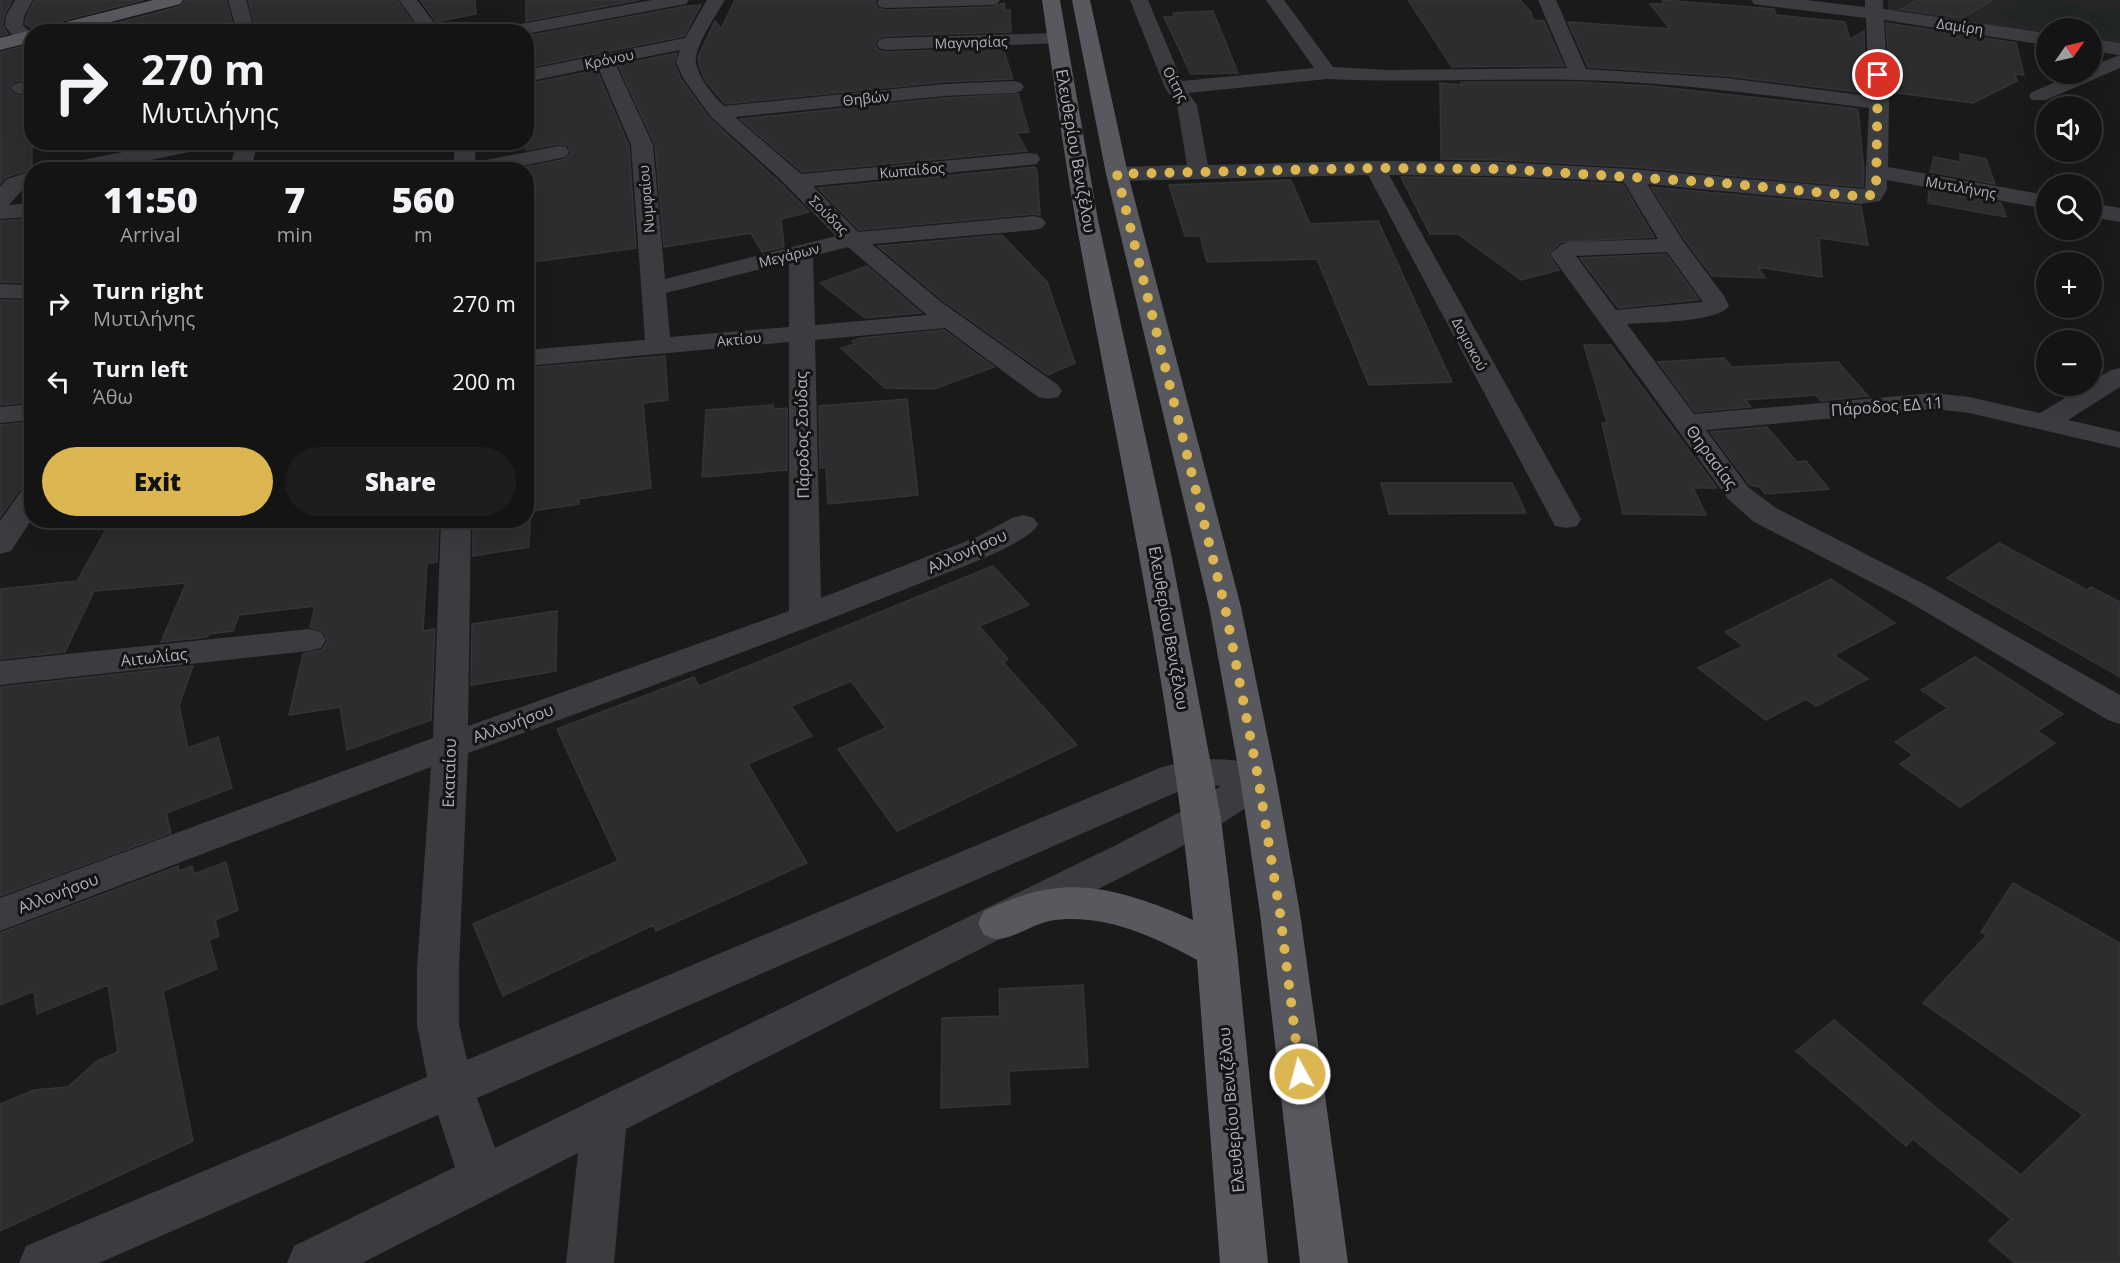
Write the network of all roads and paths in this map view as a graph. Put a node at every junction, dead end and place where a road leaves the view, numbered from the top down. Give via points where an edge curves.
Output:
1 (24, 0) edge
2 (237, 0) edge
3 (408, 0) edge
4 (717, 0) edge
5 (991, 0) edge
6 (1051, 0) edge
7 (1081, 0) edge
8 (1139, 0) edge
9 (1275, 0) edge
10 (1547, 0) edge
11 (1760, 0) edge
12 (162, 1) edge
13 (671, 1) edge
14 (886, 2) edge
15 (1873, 7) edge
16 (77, 24) edge
17 (244, 24) edge
18 (426, 24) edge
19 (531, 24) edge
20 (24, 34) edge
21 (2036, 37) edge
22 (24, 38) edge
23 (1056, 39) junction
24 (692, 42) junction
25 (0, 44) edge
26 (886, 44) junction
27 (2102, 47) edge
28 (2120, 49) edge
29 (604, 60) junction
30 (2120, 62) edge
31 (1327, 73) junction
32 (534, 74) edge
33 (1579, 74) junction
34 (1014, 87) dead end
35 (1175, 88) junction
36 (883, 96) junction
37 (2039, 96) dead end
38 (1879, 103) junction
39 (718, 113) junction
40 (168, 150) edge
41 (558, 152) dead end
42 (1029, 159) dead end
43 (108, 162) edge
44 (506, 162) edge
45 (1375, 168) junction
46 (1199, 172) junction
47 (1877, 172) junction
48 (1117, 174) junction
49 (1632, 176) junction
50 (24, 180) edge
51 (796, 181) junction
52 (2036, 200) edge
53 (0, 201) edge
54 (24, 210) edge
55 (0, 212) edge
56 (2102, 212) edge
57 (2120, 215) edge
58 (1034, 223) dead end
59 (853, 239) junction
60 (1674, 245) junction
61 (801, 252) junction
62 (654, 289) junction
63 (0, 291) edge
64 (24, 292) edge
65 (1608, 318) junction
66 (952, 320) junction
67 (801, 334) junction
68 (658, 346) junction
69 (534, 357) edge
70 (2120, 376) edge
71 (1048, 391) dead end
72 (24, 413) edge
73 (0, 415) edge
74 (2046, 421) junction
75 (1687, 423) junction
76 (2120, 440) edge
77 (1566, 519) dead end
78 (1023, 525) dead end
79 (456, 528) edge
80 (805, 617) junction
81 (309, 640) dead end
82 (0, 673) edge
83 (2120, 711) edge
84 (450, 746) junction
85 (1195, 771) junction
86 (1258, 777) junction
87 (1202, 818) junction
88 (0, 915) edge
89 (998, 923) junction
90 (1217, 951) junction
91 (451, 1088) junction
92 (604, 1119) junction
93 (482, 1178) junction
94 (43, 1263) edge
95 (310, 1263) edge
96 (590, 1263) edge
97 (1244, 1263) edge
98 (1324, 1263) edge

1 - 20 street via 14,26
2 - 17 street
3 - 18 street
4 - 24 street, Σούδας
5 - 14 street
6 - 23 main road, Ελευθερίου Βενιζέλου
7 - 48 main road, Ελευθερίου Βενιζέλου
8 - 35 street, Οίτης
9 - 31 street
10 - 33 street
11 - 15 street, Δαμίρη
12 - 16 main road
13 - 19 street via 556,15
14 - 26 street
15 - 21 street, Δαμίρη
15 - 38 street
22 - 25 main road
23 - 26 street, Μαγνησίας
23 - 85 main road, Ελευθερίου Βενιζέλου via 1087,220
24 - 29 street, Κρόνου
24 - 39 street, Σούδας via 687,54 688,68
26 - 36 street
27 - 28 street
29 - 32 street, Κρόνου
29 - 62 street, Νυμφαίου via 640,136
30 - 37 street
31 - 33 street
31 - 35 street
33 - 38 street via 1746,86
34 - 36 street, Θηβών
35 - 46 street, Οίτης via 1187,105
36 - 39 street, Θηβών
38 - 47 street
39 - 51 street, Σούδας
40 - 43 street
41 - 44 street
42 - 51 street, Κωπαίδος
45 - 46 street
45 - 49 street
45 - 77 street, Δομοκού
46 - 48 street
47 - 49 street via 1872,196 1861,197
47 - 52 street, Μυτιλήνης
48 - 86 main road, Ελευθερίου Βενιζέλου via 1225,607
49 - 60 street
50 - 53 street via 15,184
51 - 59 street, Σούδας
54 - 55 street
56 - 57 street
58 - 59 street, Μεγάρων
59 - 61 street, Μεγάρων
59 - 66 street, Σούδας
60 - 65 street via 1716,306
60 - 65 street, Θηρασίας via 1564,251 1562,254
61 - 62 street, Μεγάρων
61 - 67 street, Πάροδος Σούδας
62 - 68 street, Νυμφαίου
63 - 64 street
65 - 75 street, Θηρασίας
66 - 67 street, Ακτίου
66 - 71 street, Σούδας
67 - 68 street, Ακτίου
67 - 80 street, Πάροδος Σούδας
68 - 69 street, Ακτίου
70 - 74 street
72 - 73 street
74 - 75 street, Πάροδος ΕΔ 11 via 1934,401
74 - 76 street, Πάροδος ΕΔ 11
75 - 83 street, Θηρασίας via 1738,493 1765,515 1915,592
78 - 80 street, Αλλονήσου via 978,549
79 - 84 street, Εκαταίου
80 - 84 street, Αλλονήσου
81 - 82 street, Αιτωλίας
84 - 88 street, Αλλονήσου
84 - 91 street, Εκαταίου via 438,1025
85 - 86 street via 1223,770
85 - 87 main road, Ελευθερίου Βενιζέλου
85 - 91 street via 1090,812
86 - 87 street
86 - 98 main road, Ελευθερίου Βενιζέλου via 1280,913
87 - 89 street
87 - 90 main road, Ελευθερίου Βενιζέλου
89 - 90 main road via 1042,907 1082,904 1139,917
89 - 92 street
90 - 97 main road, Ελευθερίου Βενιζέλου
91 - 93 street, Εκαταίου
91 - 94 street
92 - 93 street
92 - 96 street
93 - 95 street

